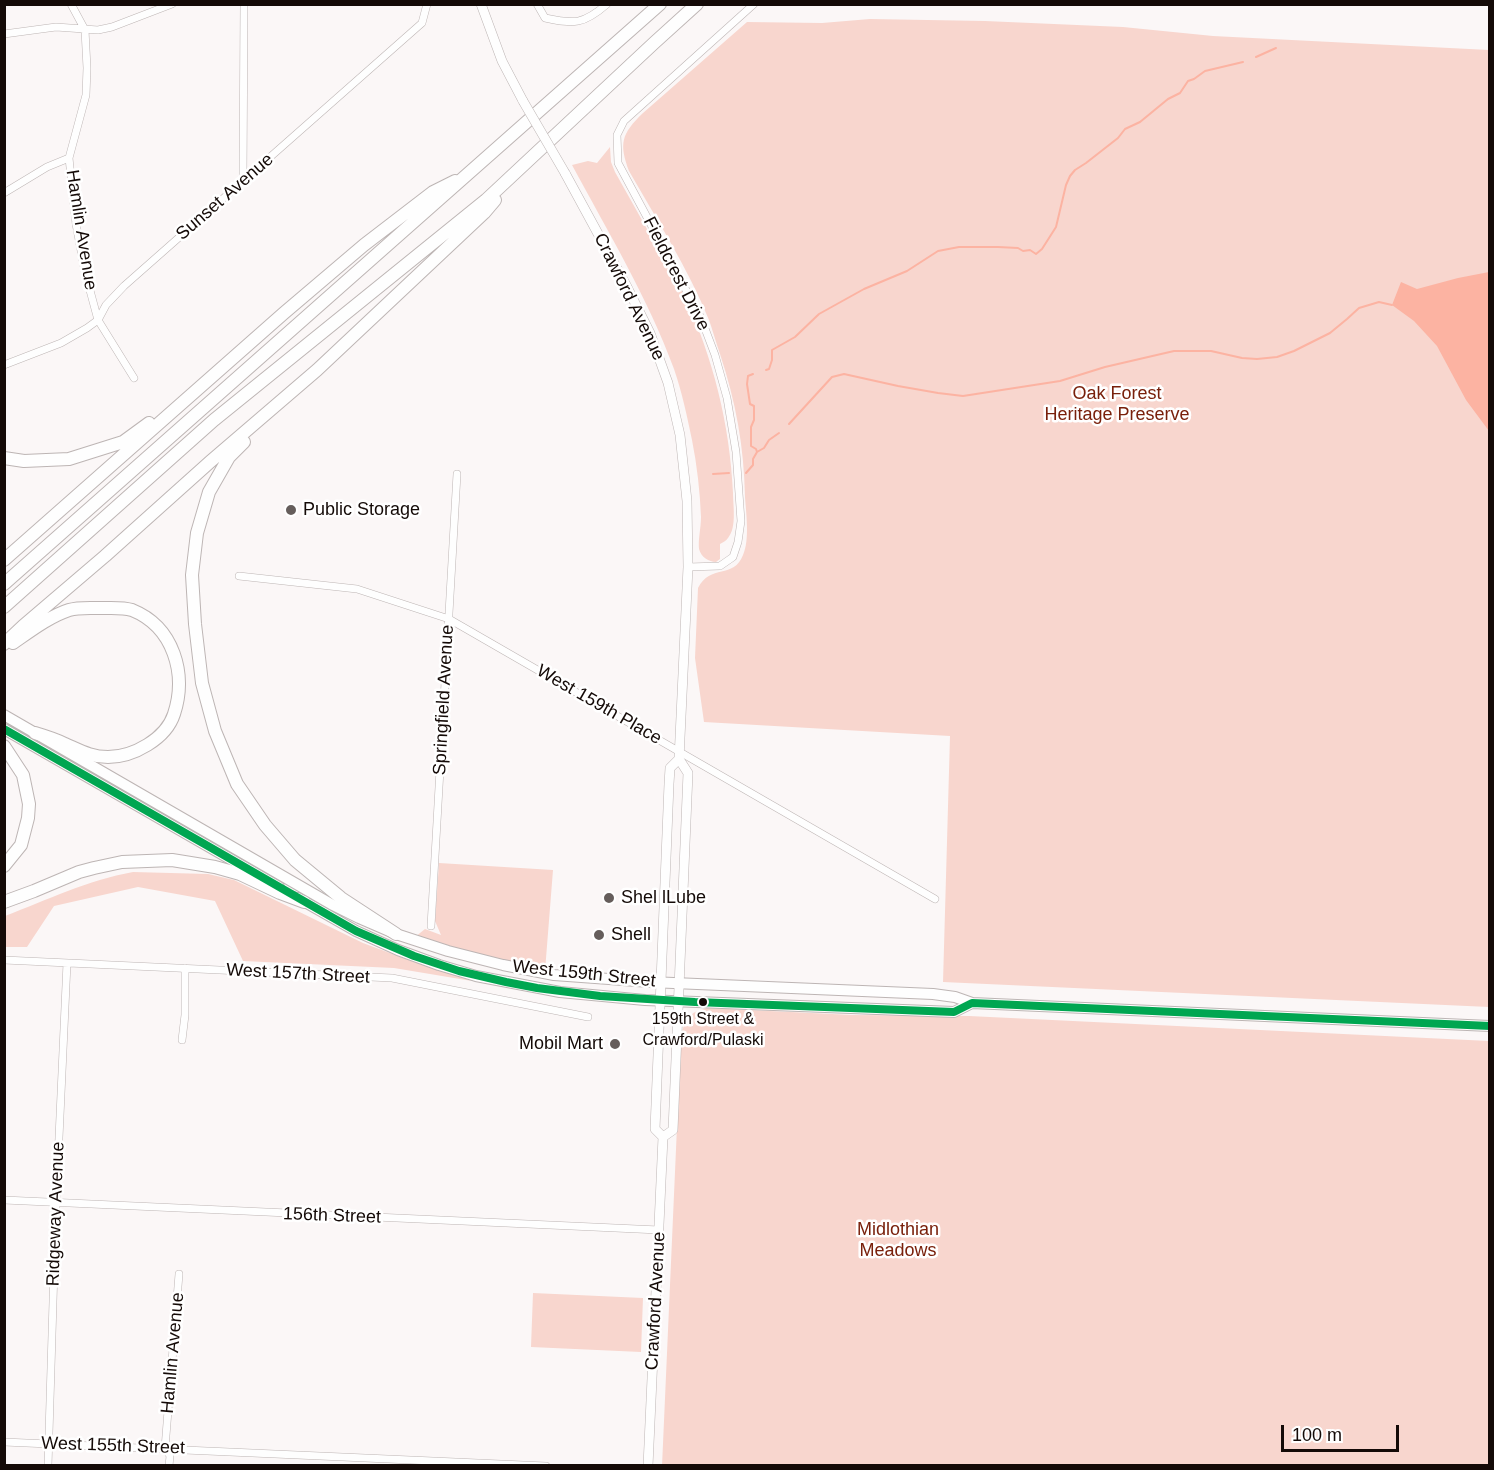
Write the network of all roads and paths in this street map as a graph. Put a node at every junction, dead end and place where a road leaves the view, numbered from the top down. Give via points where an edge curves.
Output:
1 (71, 4) edge
2 (172, 4) edge
3 (244, 4) edge
4 (427, 4) edge
5 (481, 4) edge
6 (537, 4) edge
7 (607, 4) edge
8 (660, 4) edge
9 (697, 4) edge
10 (754, 4) edge
11 (85, 30) junction
12 (4, 34) edge
13 (69, 158) junction
14 (520, 168) junction
15 (468, 175) junction
16 (243, 180) junction
17 (4, 193) edge
18 (98, 320) junction
19 (4, 365) edge
20 (134, 378) dead end
21 (204, 384) junction
22 (289, 394) junction
23 (4, 458) edge
24 (457, 474) dead end
25 (4, 560) edge
26 (688, 567) junction
27 (239, 576) dead end
28 (4, 584) edge
29 (4, 606) edge
30 (449, 619) junction
31 (4, 646) edge
32 (4, 715) edge
33 (4, 729) edge
34 (35, 733) junction
35 (4, 746) edge
36 (679, 755) junction
37 (4, 866) edge
38 (935, 899) dead end
39 (4, 902) edge
40 (304, 902) junction
41 (431, 926) dead end
42 (396, 934) junction
43 (4, 960) edge
44 (66, 963) junction
45 (185, 968) junction
46 (661, 983) junction
47 (680, 983) junction
48 (660, 1000) junction
49 (680, 1001) junction
50 (972, 1003) junction
51 (588, 1017) dead end
52 (1490, 1026) edge
53 (182, 1040) dead end
54 (663, 1137) junction
55 (4, 1200) edge
56 (56, 1203) junction
57 (659, 1230) junction
58 (179, 1274) dead end
59 (4, 1442) edge
60 (49, 1444) junction
61 (165, 1448) junction
62 (48, 1466) edge
63 (169, 1466) edge
64 (546, 1466) edge
65 (648, 1466) edge

1 - 11 street, Hamlin Avenue
2 - 11 street via 112,27
3 - 16 street
4 - 16 street, Sunset Avenue via 422,23
5 - 26 main road, Crawford Avenue, bridge via 501,61 627,287 669,383 685,479
6 - 7 street via 545,18 580,22
8 - 15 highway
9 - 14 highway
10 - 26 street, Fieldcrest Drive via 624,121 617,135 618,163 701,318 727,398 736,452 741,521 733,557 720,566
11 - 12 street via 56,27
11 - 13 street, Hamlin Avenue via 86,95
13 - 17 street
13 - 18 street, Hamlin Avenue via 76,224
14 - 22 highway via 484,213
14 - 29 highway via 486,200 214,420
15 - 21 highway via 433,192 364,245
15 - 28 highway
16 - 18 street, Sunset Avenue via 124,286
18 - 19 street, Sunset Avenue via 62,343
18 - 20 street, Hamlin Avenue
21 - 23 highway via 123,442 69,459
21 - 25 highway
22 - 31 highway via 22,626
22 - 42 highway via 230,457 209,492 197,532 192,574 202,682 215,731 237,784 265,825 304,868
24 - 30 street, Springfield Avenue
26 - 36 main road, Crawford Avenue
27 - 30 street, West 159th Place via 357,589
30 - 36 street, West 159th Place
30 - 41 street, Springfield Avenue
31 - 34 highway via 69,610 131,609 155,623 169,642 179,668 174,716 158,736 141,748 121,755 98,756
32 - 34 main road, West 159th Street
33 - 40 main road, West 159th Street
34 - 42 main road, West 159th Street via 331,904
35 - 37 highway via 23,775 28,804 21,845
36 - 38 street, West 159th Place
36 - 46 main road, Crawford Avenue via 670,768
36 - 47 main road, Crawford Avenue via 688,773
39 - 40 highway via 94,868 122,862 172,860 240,874
40 - 48 main road, West 159th Street via 398,950 467,973 560,992
42 - 46 main road, West 159th Street via 448,951 543,973
43 - 44 street, West 157th Street
44 - 45 street, West 157th Street
44 - 56 street, Ridgeway Avenue
45 - 51 street, West 157th Street via 392,978
45 - 53 street
46 - 47 main road, West 159th Street
46 - 48 main road, Crawford Avenue
47 - 49 main road, Crawford Avenue
47 - 50 main road, West 159th Street via 933,994
48 - 49 main road, West 159th Street
48 - 54 main road, Crawford Avenue via 655,1129
49 - 50 main road, West 159th Street via 954,1012
49 - 54 main road, Crawford Avenue via 674,1130
50 - 52 main road, West 159th Street
54 - 57 main road, Crawford Avenue
55 - 56 street, 156th Street
56 - 57 street, 156th Street
56 - 60 street, Ridgeway Avenue
57 - 65 main road, Crawford Avenue
58 - 61 street, Hamlin Avenue
59 - 60 street, West 155th Street
60 - 61 street, West 155th Street
60 - 62 street, Ridgeway Avenue
61 - 63 street, Hamlin Avenue via 170,1456
61 - 64 street, West 155th Street

